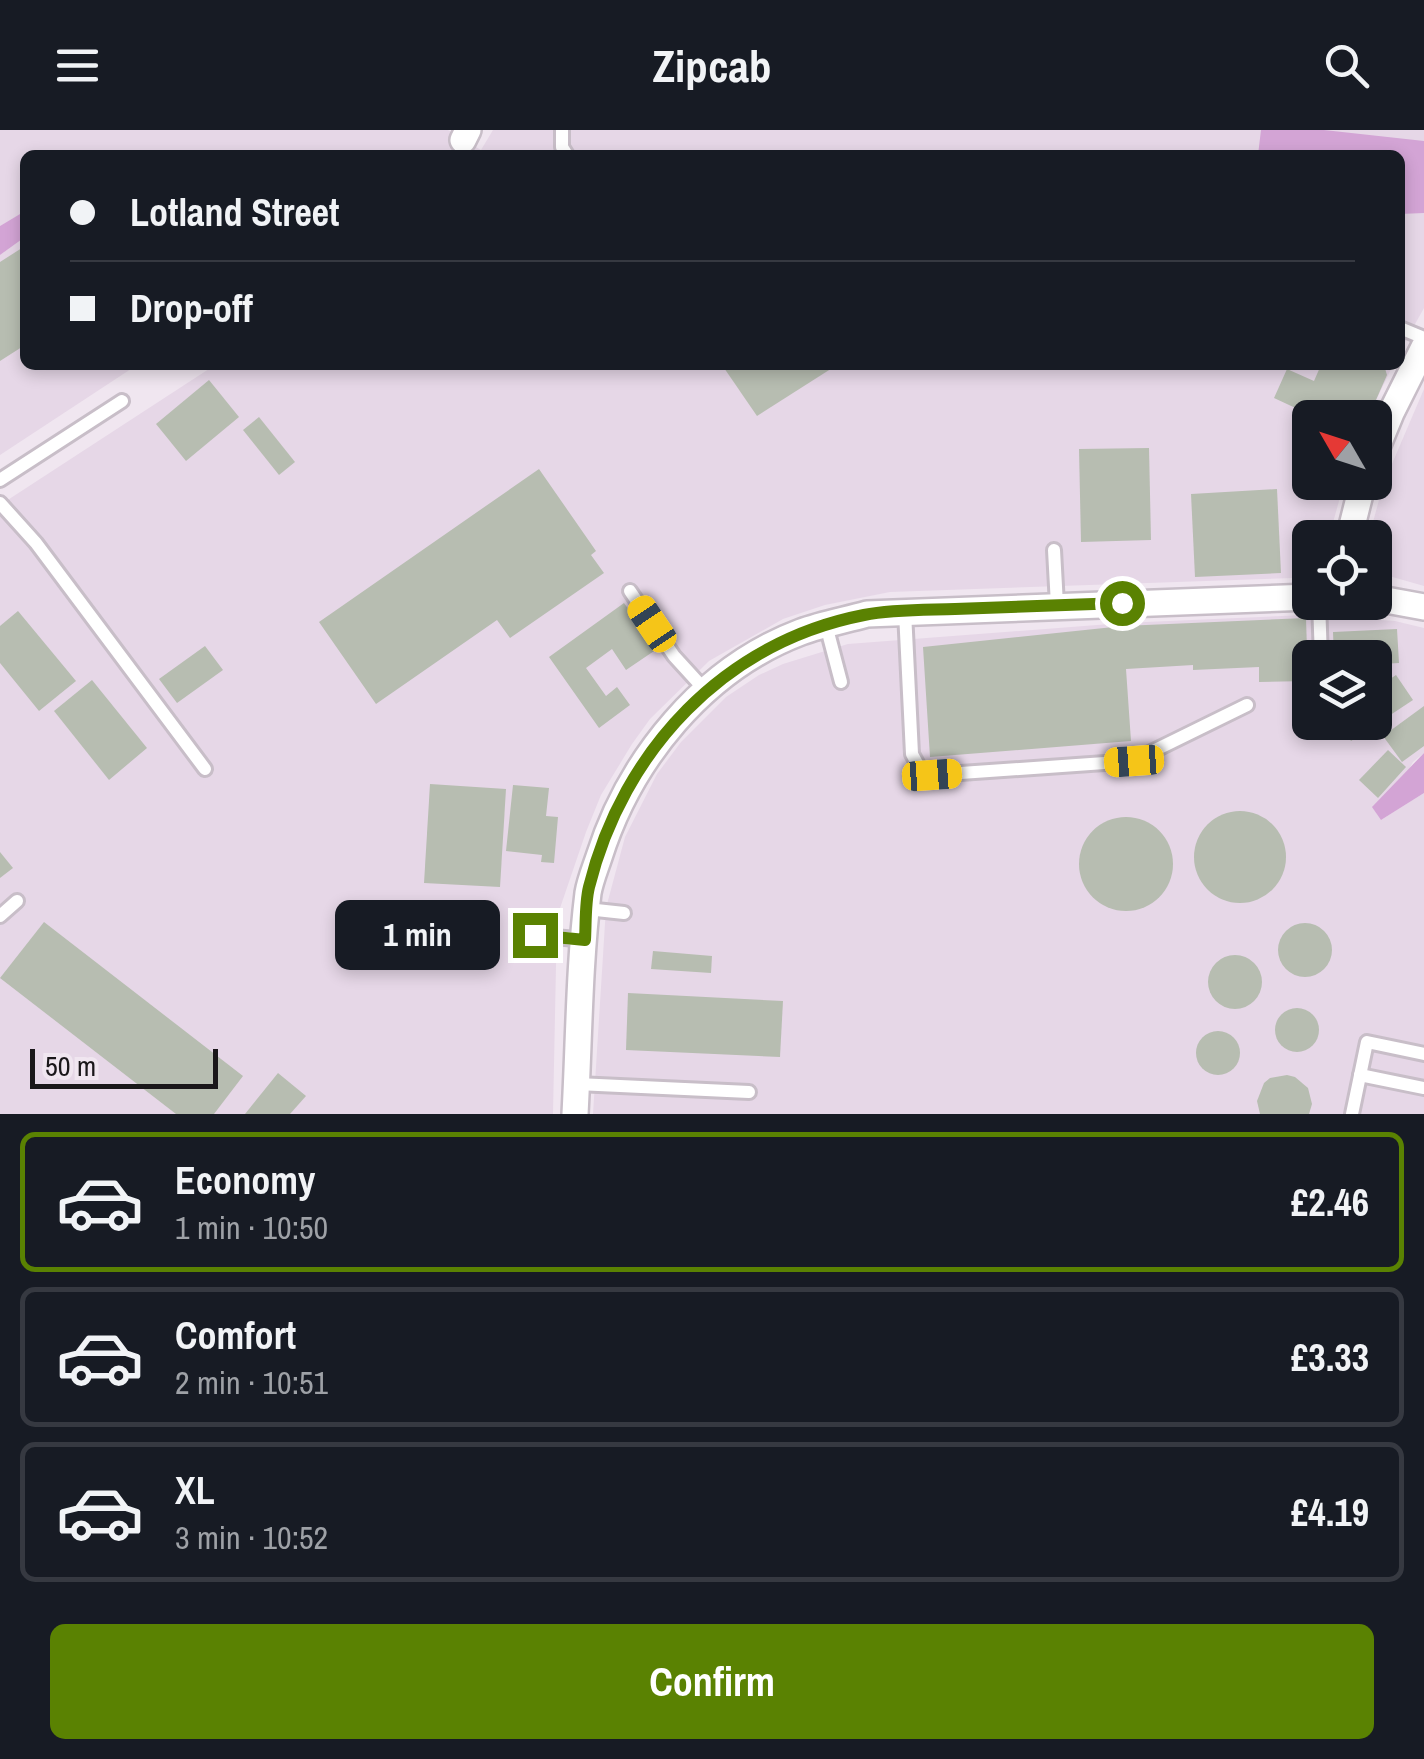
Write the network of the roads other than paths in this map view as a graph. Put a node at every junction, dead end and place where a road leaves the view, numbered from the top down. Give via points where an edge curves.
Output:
1 (1424, 348) edge
2 (122, 402) dead end
3 (1392, 409) edge
4 (0, 480) edge
5 (0, 503) edge
6 (1054, 550) dead end
7 (630, 591) dead end
8 (1292, 598) edge
9 (1392, 601) edge
10 (1058, 605) junction
11 (1424, 607) edge
12 (905, 612) junction
13 (826, 625) junction
14 (841, 682) dead end
15 (705, 690) junction
16 (1247, 705) dead end
17 (205, 768) dead end
18 (17, 900) dead end
19 (587, 910) junction
20 (624, 913) dead end
21 (0, 916) edge
22 (535, 935) dead end
23 (585, 940) junction
24 (1424, 1054) edge
25 (1360, 1075) junction
26 (577, 1084) junction
27 (1424, 1088) edge
28 (748, 1092) dead end
29 (575, 1114) edge
30 (1352, 1114) edge

1 - 3 street
2 - 4 lane
5 - 17 lane
6 - 10 lane
7 - 15 lane
8 - 10 street
9 - 11 street
10 - 12 street
12 - 13 street
12 - 16 lane via 912,754 932,775 1134,761
13 - 14 lane
13 - 15 street via 743,662
15 - 19 street via 631,780 606,835
18 - 21 lane
19 - 20 lane
19 - 23 street
22 - 23 lane
23 - 26 street
24 - 25 lane via 1366,1042
25 - 27 lane
25 - 30 lane
26 - 28 lane
26 - 29 street

